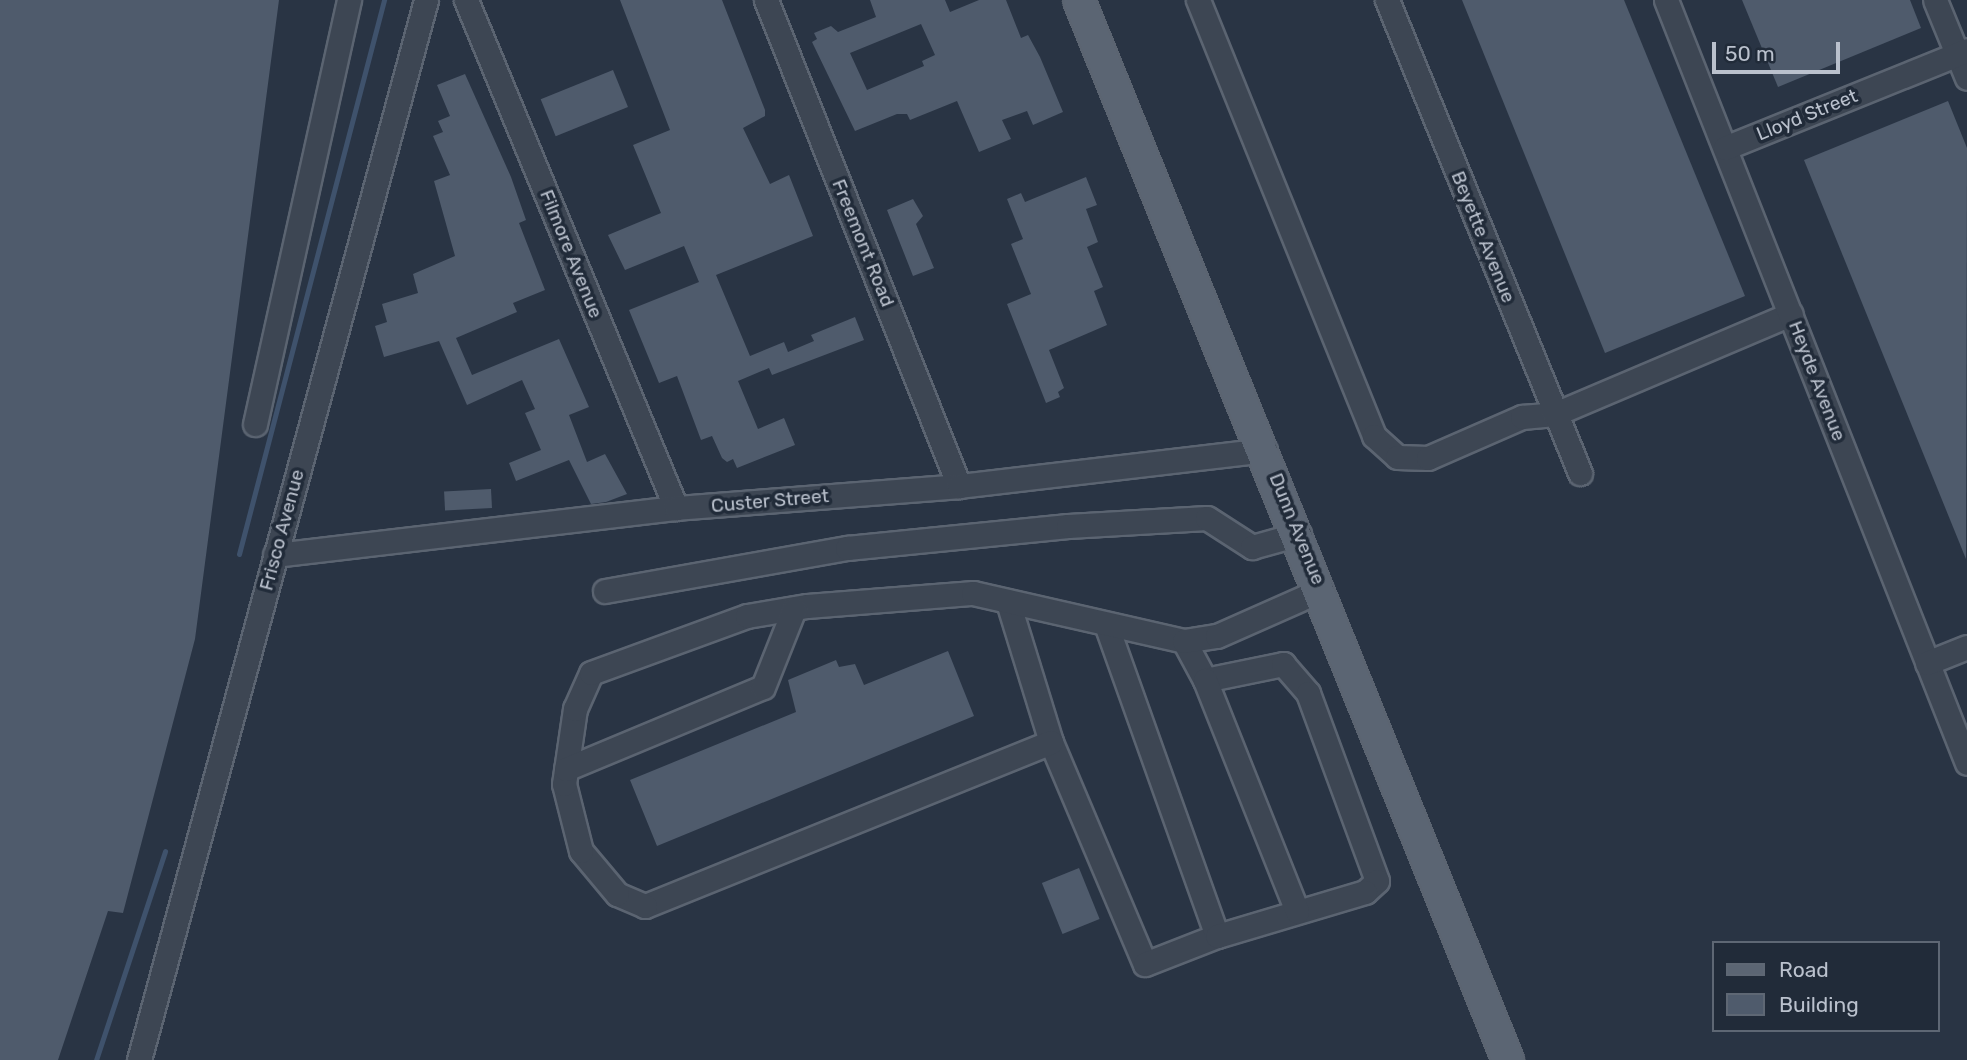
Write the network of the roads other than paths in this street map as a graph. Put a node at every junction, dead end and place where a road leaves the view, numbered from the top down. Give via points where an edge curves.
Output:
1 (349, 0) edge
2 (426, 0) edge
3 (466, 0) edge
4 (766, 0) edge
5 (1079, 0) edge
6 (1198, 0) edge
7 (1387, 0) edge
8 (1666, 0) edge
9 (1935, 0) edge
10 (1962, 52) edge
11 (1967, 78) edge
12 (1725, 148) junction
13 (1791, 314) junction
14 (1555, 414) junction
15 (255, 424) dead end
16 (1265, 450) junction
17 (1580, 473) dead end
18 (959, 486) junction
19 (676, 508) junction
20 (1299, 534) junction
21 (275, 555) junction
22 (1321, 590) junction
23 (605, 592) dead end
24 (1009, 602) junction
25 (794, 608) junction
26 (1107, 627) junction
27 (1184, 641) junction
28 (1967, 647) edge
29 (1927, 663) junction
30 (1205, 680) junction
31 (1051, 742) junction
32 (1967, 763) edge
33 (566, 769) junction
34 (1297, 911) junction
35 (1217, 936) junction
36 (139, 1060) edge
37 (1508, 1060) edge

1 - 15 street
2 - 21 street, Frisco Avenue
3 - 19 street, Filmore Avenue
4 - 18 street, Freemont Road
5 - 16 main road, Dunn Avenue
6 - 14 street via 1374,436 1397,457 1428,458 1522,417
7 - 14 street, Beyette Avenue
8 - 12 street, Heyde Avenue
9 - 10 street
10 - 11 street
10 - 12 street, Lloyd Street
12 - 13 street, Heyde Avenue
13 - 14 street
13 - 29 street, Heyde Avenue
14 - 17 street, Beyette Avenue
16 - 18 street, Custer Street
16 - 20 main road, Dunn Avenue
18 - 19 street, Custer Street
19 - 21 street, Custer Street
20 - 22 main road, Dunn Avenue
20 - 23 street via 1252,547 1207,518 1068,526 847,548
21 - 36 street, Frisco Avenue
22 - 27 street via 1217,636
22 - 37 main road, Dunn Avenue
24 - 25 street via 957,593
24 - 26 street
24 - 31 street
25 - 33 street via 763,687
25 - 33 street via 747,616 591,673 575,709
26 - 27 street
26 - 35 street
27 - 30 street
28 - 29 street
29 - 32 street, Heyde Avenue
30 - 34 street
30 - 34 street via 1283,664 1308,693 1377,881 1365,891
31 - 33 street via 645,906 617,894 581,851 564,784
31 - 35 street via 1145,964
34 - 35 street

